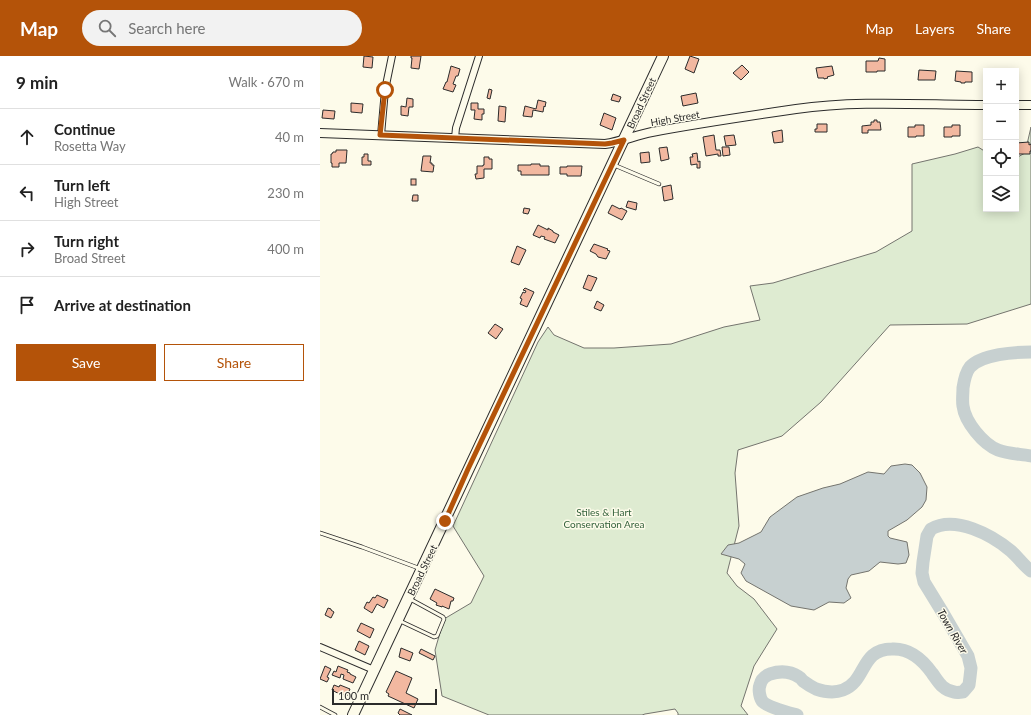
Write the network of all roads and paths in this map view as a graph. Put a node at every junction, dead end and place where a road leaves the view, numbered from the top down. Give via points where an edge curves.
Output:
1 (392, 56) edge
2 (479, 56) edge
3 (663, 56) edge
4 (983, 105) edge
5 (1031, 105) edge
6 (1019, 106) edge
7 (320, 133) edge
8 (380, 135) junction
9 (455, 138) junction
10 (624, 140) junction
11 (612, 164) junction
12 (659, 184) dead end
13 (320, 533) edge
14 (422, 570) junction
15 (408, 598) junction
16 (398, 620) junction
17 (320, 647) edge
18 (374, 670) junction
19 (320, 707) edge
20 (334, 715) edge
21 (354, 715) edge

1 - 8 street
2 - 9 street
3 - 10 main road, Broad Street
4 - 10 street, High Street via 884,104 816,107 672,128
5 - 6 street
7 - 8 street, High Street
8 - 9 street, High Street
9 - 10 street, High Street via 605,144
10 - 11 main road, Broad Street
11 - 12 lane
11 - 14 main road, Broad Street
13 - 14 lane
14 - 15 main road, Broad Street
15 - 16 main road, Broad Street
15 - 16 lane via 444,619 434,637
16 - 18 main road, Broad Street
17 - 18 street
18 - 21 main road, Broad Street
19 - 20 lane

